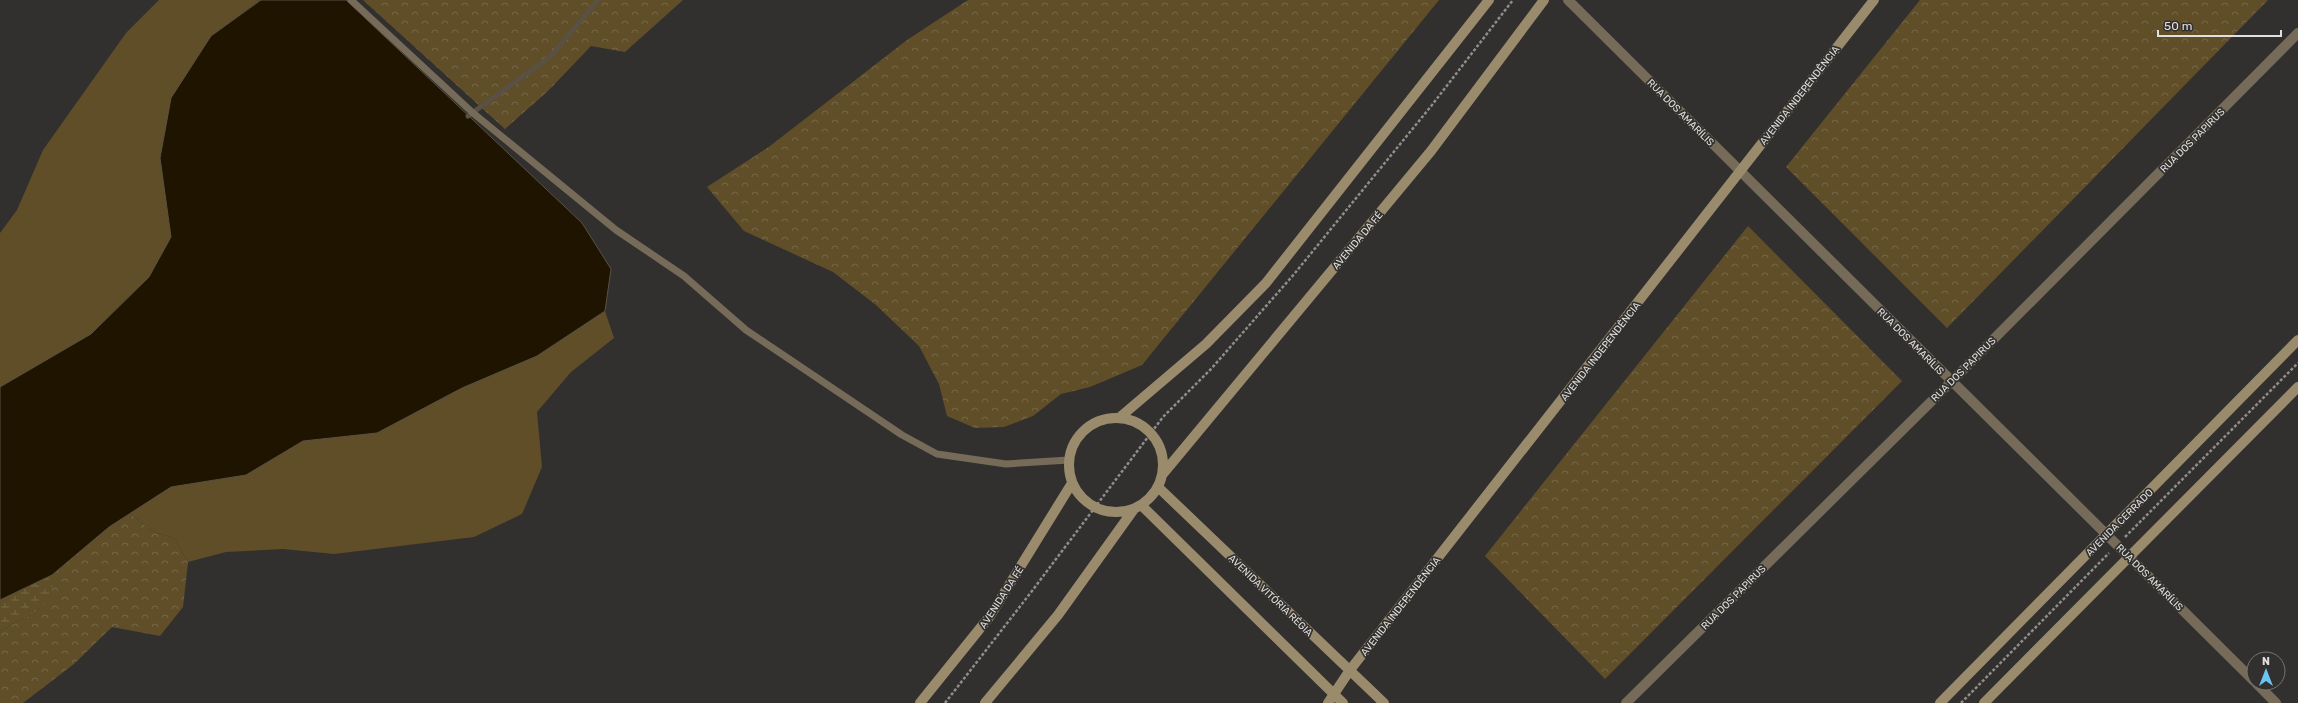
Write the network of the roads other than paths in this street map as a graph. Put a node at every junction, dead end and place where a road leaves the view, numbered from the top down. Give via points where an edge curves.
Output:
1 (351, 0) edge
2 (1488, 0) edge
3 (1544, 0) edge
4 (1568, 0) edge
5 (1874, 0) edge
6 (2298, 33) edge
7 (1740, 171) junction
8 (2298, 340) edge
9 (1952, 381) junction
10 (2298, 387) edge
11 (1119, 418) junction
12 (1069, 460) junction
13 (1162, 475) junction
14 (1072, 483) junction
15 (1158, 487) junction
16 (1137, 507) junction
17 (2106, 534) junction
18 (2129, 557) junction
19 (1350, 670) junction
20 (2246, 673) edge
21 (2264, 691) edge
22 (1334, 694) junction
23 (920, 703) edge
24 (985, 703) edge
25 (1328, 703) edge
26 (1343, 703) edge
27 (1384, 703) edge
28 (1626, 703) edge
29 (1940, 703) edge
30 (1984, 703) edge
31 (2276, 703) edge

1 - 12 lane via 473,113 616,230 684,276 746,330 902,435 937,454 1006,464
2 - 11 street via 1266,283 1206,344
3 - 13 street, AVENIDA DA FÉ via 1431,151
4 - 7 street, RUA DOS AMARÍLIS
5 - 7 street, AVENIDA INDEPENDÊNCIA
6 - 9 street, RUA DOS PAPIRUS
7 - 9 street, RUA DOS AMARÍLIS
7 - 19 street, AVENIDA INDEPENDÊNCIA
8 - 17 street, AVENIDA CERRADO
9 - 17 street, RUA DOS AMARÍLIS
9 - 28 street, RUA DOS PAPIRUS
10 - 18 street
11 - 12 street via 1091,424 1072,446
11 - 13 street via 1133,421 1150,433 1160,449
12 - 14 street
13 - 15 street
14 - 16 street via 1078,494 1095,507 1110,512
14 - 23 street, AVENIDA DA FÉ via 990,616
15 - 16 street via 1150,498
15 - 19 street, AVENIDA VITÓRIA RÉGIA
16 - 22 street
16 - 24 street via 1058,616
17 - 18 street, RUA DOS AMARÍLIS
17 - 29 street, AVENIDA CERRADO
18 - 20 street, RUA DOS AMARÍLIS
18 - 30 street
19 - 22 street, AVENIDA INDEPENDÊNCIA
19 - 27 street, AVENIDA VITÓRIA RÉGIA
21 - 31 street, RUA DOS AMARÍLIS
22 - 25 street, AVENIDA INDEPENDÊNCIA
22 - 26 street

